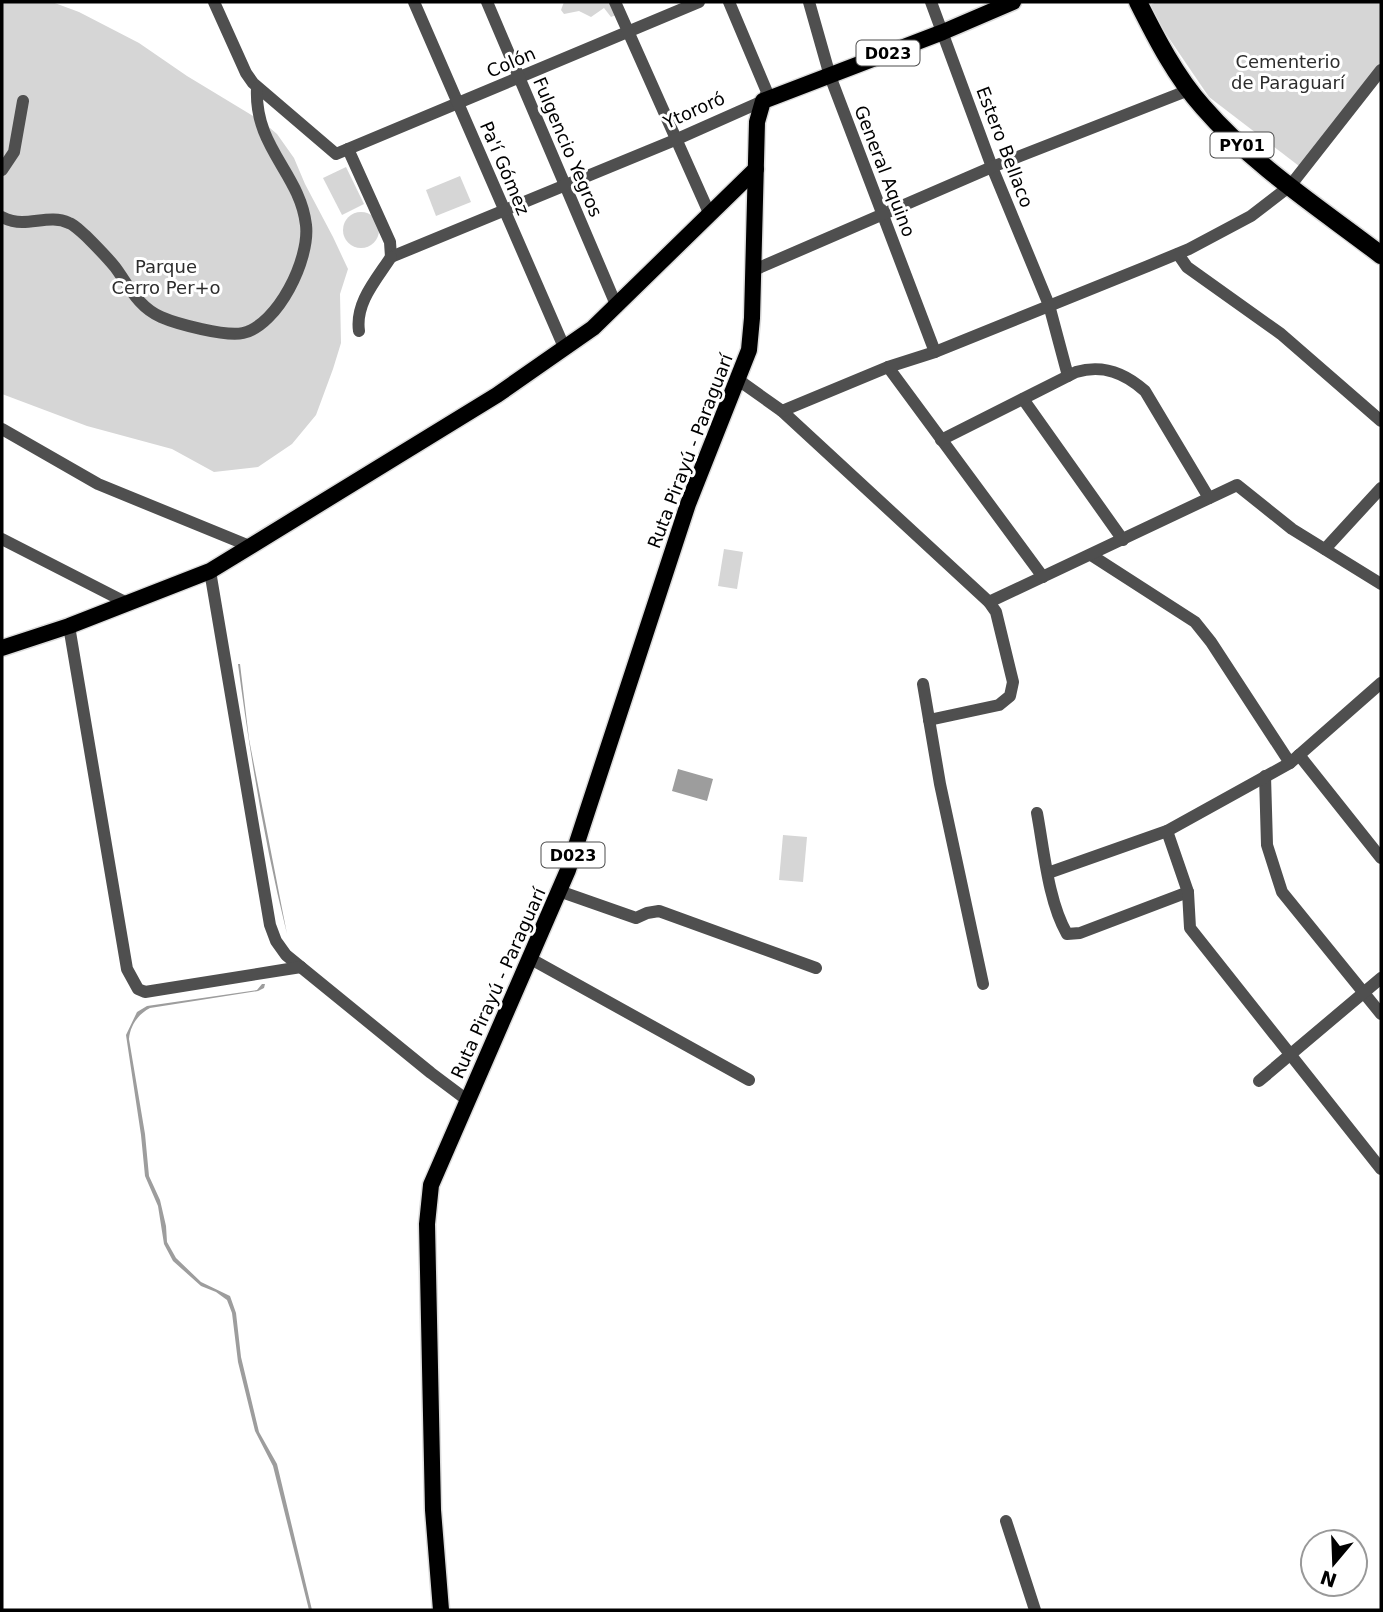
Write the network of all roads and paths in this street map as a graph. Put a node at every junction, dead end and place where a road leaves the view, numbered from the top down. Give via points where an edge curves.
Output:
1 (214, 2) edge
2 (414, 2) edge
3 (487, 2) edge
4 (615, 2) edge
5 (699, 2) edge
6 (729, 2) edge
7 (809, 2) edge
8 (930, 2) edge
9 (1013, 2) edge
10 (1138, 2) edge
11 (628, 32) junction
12 (943, 32) junction
13 (1380, 74) edge
14 (830, 76) junction
15 (519, 77) junction
16 (257, 88) junction
17 (1189, 90) junction
18 (23, 101) dead end
19 (763, 101) junction
20 (457, 103) junction
21 (675, 140) junction
22 (342, 151) junction
23 (992, 167) junction
24 (756, 169) junction
25 (2, 170) edge
26 (565, 185) junction
27 (1290, 186) junction
28 (504, 210) junction
29 (710, 215) junction
30 (883, 216) junction
31 (2, 217) edge
32 (1178, 254) junction
33 (1381, 255) edge
34 (391, 257) junction
35 (754, 270) junction
36 (1049, 304) junction
37 (617, 307) junction
38 (359, 331) dead end
39 (564, 347) junction
40 (935, 352) junction
41 (888, 367) junction
42 (1068, 376) junction
43 (737, 379) junction
44 (1023, 399) junction
45 (782, 411) junction
46 (1381, 421) edge
47 (2, 429) edge
48 (941, 440) junction
49 (1381, 488) edge
50 (1209, 498) junction
51 (2, 539) edge
52 (1123, 540) junction
53 (252, 547) junction
54 (1325, 549) junction
55 (1091, 555) junction
56 (210, 571) junction
57 (1043, 577) junction
58 (1381, 584) edge
59 (989, 602) junction
60 (127, 603) junction
61 (68, 626) junction
62 (2, 648) edge
63 (1381, 683) edge
64 (923, 684) dead end
65 (929, 720) junction
66 (1294, 759) junction
67 (1265, 776) junction
68 (1037, 813) dead end
69 (1167, 831) junction
70 (1381, 858) edge
71 (1048, 873) junction
72 (559, 891) junction
73 (1188, 892) junction
74 (531, 959) junction
75 (301, 967) junction
76 (816, 968) dead end
77 (1381, 978) edge
78 (983, 984) dead end
79 (1363, 992) junction
80 (1381, 1014) edge
81 (1291, 1054) junction
82 (749, 1080) dead end
83 (1259, 1081) dead end
84 (467, 1100) junction
85 (1381, 1169) edge
86 (1006, 1521) dead end
87 (441, 1610) edge
88 (1035, 1610) edge

1 - 16 street
2 - 20 street, Pa'í Gómez
3 - 15 street, Fulgencio Yegros
4 - 11 street
5 - 11 street, Colón
6 - 19 street via 767,92
7 - 14 street, General Aquino
8 - 12 street, Estero Bellaco
9 - 12 main road, Ytororó / D023
10 - 17 highway, PY01
11 - 15 street, Colón
11 - 21 street
12 - 14 main road, Ytororó / D023
12 - 23 street, Estero Bellaco
13 - 27 street
14 - 19 main road, Ytororó / D023
14 - 30 street, General Aquino
15 - 20 street, Colón
15 - 26 street, Fulgencio Yegros
16 - 22 street
16 - 31 street via 256,107 265,138 296,194 306,225 306,243 295,277 259,327 229,334 163,318 138,300 100,249 70,223
17 - 23 street
17 - 27 highway, PY01 via 1228,133
18 - 25 street via 14,152
19 - 21 street, Ytororó
19 - 24 main road, Ruta Pirayú - Paraguarí / D023 via 757,122
20 - 22 street, Colón
20 - 28 street, Pa'í Gómez
21 - 26 street, Ytororó
21 - 29 street
22 - 34 street via 390,242
23 - 30 street
23 - 36 street, Estero Bellaco
24 - 29 main road
24 - 35 main road, Ruta Pirayú - Paraguarí / D023
26 - 28 street, Ytororó
26 - 37 street, Fulgencio Yegros
27 - 32 street via 1251,216
27 - 33 highway, PY01
28 - 34 street, Ytororó
28 - 39 street, Pa'í Gómez
29 - 37 main road
30 - 35 street
30 - 40 street, General Aquino
32 - 36 street
32 - 46 street via 1187,267 1281,334
34 - 38 street via 365,296 357,317
35 - 43 main road, Ruta Pirayú - Paraguarí / D023 via 749,350
36 - 40 street
36 - 42 street, Estero Bellaco
37 - 39 main road
39 - 53 main road via 497,395
40 - 41 street
41 - 45 street
41 - 48 street
42 - 44 street
42 - 50 street via 1086,369 1107,369 1131,378 1145,391
43 - 45 street
43 - 72 main road, Ruta Pirayú - Paraguarí / D023 via 688,504
44 - 48 street
44 - 52 street
45 - 59 street
47 - 53 street via 98,484
48 - 57 street
49 - 54 street
50 - 52 street
50 - 54 street via 1237,485
51 - 60 street
52 - 55 street
53 - 56 main road
54 - 58 street
55 - 57 street
55 - 66 street via 1195,622
56 - 60 main road
56 - 75 street via 270,925 276,941
57 - 59 street
59 - 65 street via 996,612 1013,682 1010,696 999,705
60 - 61 main road
61 - 62 main road
61 - 75 street via 127,969 138,989 145,992
63 - 66 street
64 - 65 street
65 - 78 street
66 - 67 street
66 - 70 street
67 - 69 street
67 - 79 street via 1267,845 1282,892
68 - 71 street
69 - 71 street
69 - 73 street
71 - 73 street via 1067,934
72 - 74 main road, Ruta Pirayú - Paraguarí / D023
72 - 76 street via 636,919 659,911
73 - 81 street via 1190,928
74 - 82 street
74 - 84 main road, Ruta Pirayú - Paraguarí / D023
75 - 84 street
77 - 79 street
79 - 80 street
79 - 81 street
81 - 83 street
81 - 85 street
84 - 87 main road, Ruta Pirayú - Paraguarí / D023 via 431,1185 427,1224 433,1510
86 - 88 street

